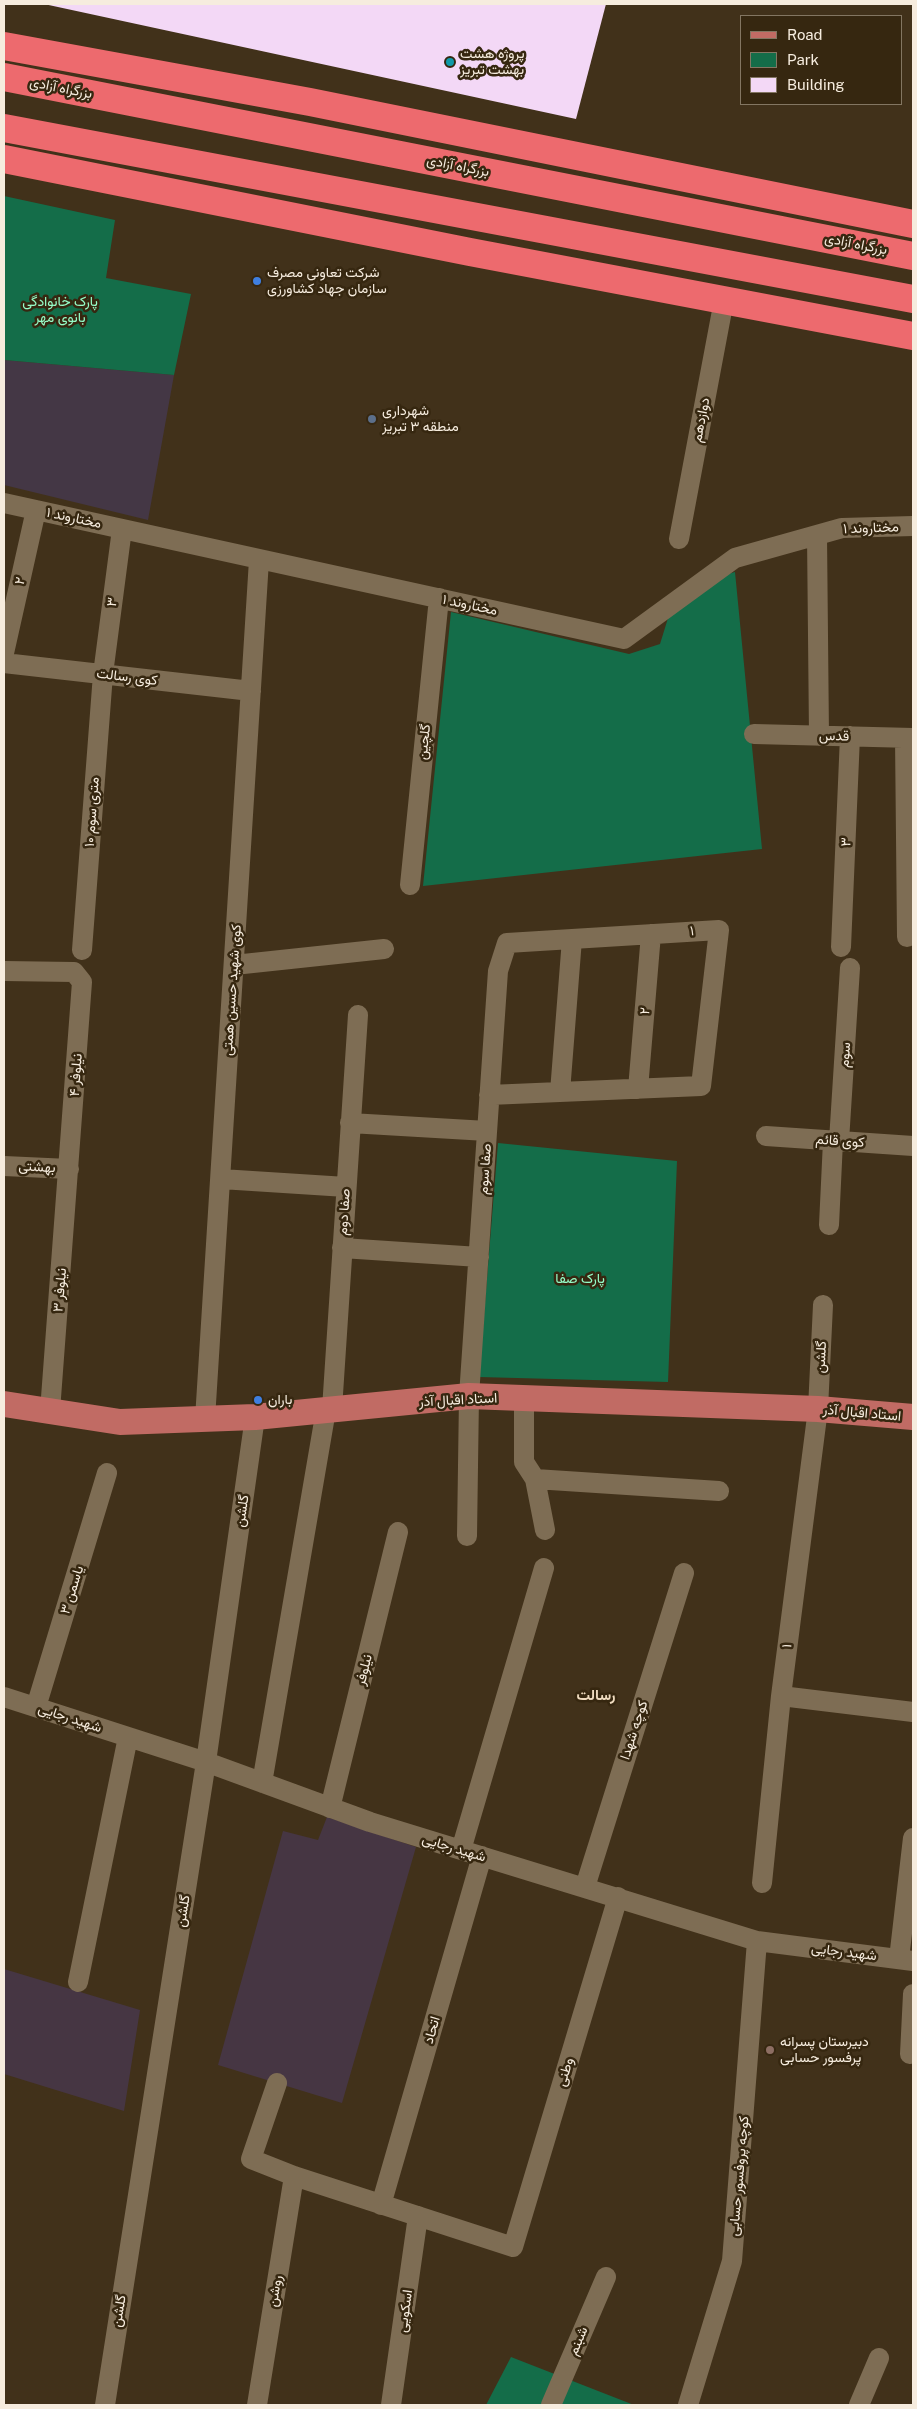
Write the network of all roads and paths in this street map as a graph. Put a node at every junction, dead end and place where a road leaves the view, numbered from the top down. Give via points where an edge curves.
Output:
1 (4, 46) edge
2 (4, 77) edge
3 (4, 128) edge
4 (4, 160) edge
5 (913, 224) edge
6 (913, 256) edge
7 (913, 299) edge
8 (724, 300) junction
9 (913, 336) edge
10 (4, 503) edge
11 (36, 510) junction
12 (913, 526) edge
13 (122, 529) junction
14 (818, 535) junction
15 (679, 539) dead end
16 (259, 560) junction
17 (439, 598) junction
18 (4, 653) edge
19 (4, 663) edge
20 (103, 674) junction
21 (251, 691) junction
22 (754, 734) dead end
23 (819, 736) junction
24 (850, 736) junction
25 (909, 738) edge
26 (410, 885) dead end
27 (651, 934) junction
28 (907, 937) dead end
29 (572, 939) junction
30 (508, 943) joint
31 (842, 948) dead end
32 (82, 950) dead end
33 (384, 950) dead end
34 (234, 965) junction
35 (850, 968) dead end
36 (4, 971) edge
37 (358, 1015) dead end
38 (638, 1089) junction
39 (560, 1092) junction
40 (489, 1095) junction
41 (350, 1123) junction
42 (487, 1131) junction
43 (766, 1136) dead end
44 (836, 1141) junction
45 (913, 1146) edge
46 (4, 1166) edge
47 (70, 1169) junction
48 (221, 1179) junction
49 (346, 1187) junction
50 (829, 1225) dead end
51 (342, 1248) junction
52 (479, 1257) junction
53 (823, 1305) dead end
54 (469, 1396) junction
55 (524, 1398) junction
56 (4, 1404) edge
57 (818, 1408) junction
58 (329, 1409) junction
59 (50, 1411) junction
60 (255, 1417) junction
61 (913, 1417) edge
62 (206, 1419) junction
63 (107, 1473) dead end
64 (535, 1479) junction
65 (719, 1492) dead end
66 (545, 1530) dead end
67 (398, 1532) dead end
68 (467, 1536) dead end
69 (544, 1568) dead end
70 (684, 1573) dead end
71 (781, 1696) junction
72 (4, 1697) edge
73 (36, 1708) junction
74 (913, 1712) edge
75 (128, 1737) junction
76 (206, 1762) junction
77 (262, 1783) junction
78 (330, 1808) junction
79 (913, 1838) edge
80 (461, 1850) junction
81 (482, 1856) junction
82 (762, 1883) dead end
83 (585, 1887) junction
84 (618, 1897) junction
85 (757, 1941) junction
86 (906, 1960) edge
87 (78, 1982) dead end
88 (913, 1994) edge
89 (910, 2054) dead end
90 (277, 2083) dead end
91 (294, 2176) junction
92 (381, 2205) junction
93 (418, 2216) junction
94 (606, 2277) dead end
95 (879, 2358) dead end
96 (105, 2405) edge
97 (256, 2405) edge
98 (391, 2405) edge
99 (550, 2405) edge
100 (688, 2405) edge
101 (860, 2405) edge

1 - 5 highway via 310,102
2 - 6 highway, بزرگراه آزادی
3 - 7 highway
4 - 8 highway
8 - 9 highway
8 - 15 street, دوازدهم
10 - 11 street, مختاروند ۱
11 - 13 street, مختاروند ۱
11 - 18 street, ۲
12 - 14 street, مختاروند ۱ via 842,528
13 - 16 street, مختاروند ۱
13 - 20 street, ۳
14 - 17 street, مختاروند ۱ via 735,558 624,639
14 - 23 street
16 - 17 street, مختاروند ۱
16 - 21 street, کوی شهید حسین همتی
17 - 26 street, گلچین
19 - 20 street, کوی رسالت
20 - 21 street, کوی رسالت
20 - 32 street, ۱۰ متری سوم
21 - 34 street, کوی شهید حسین همتی
22 - 23 street, قدس
23 - 24 street, قدس
24 - 25 street, قدس
24 - 31 street, ۳
25 - 28 street
27 - 29 street, ۱
27 - 38 street, ۲
27 - 38 street, ۱ via 719,930 701,1086
29 - 30 street, ۱
29 - 39 street
30 - 40 street, صفا سوم via 498,971
33 - 34 street
34 - 48 street, کوی شهید حسین همتی
35 - 44 street, سوم
36 - 47 street, نیلوفر ۴ via 74,972 82,982
37 - 41 street, صفا دوم
38 - 39 street
39 - 40 street
40 - 42 street, صفا سوم
41 - 42 street
41 - 49 street, صفا دوم
42 - 52 street, صفا سوم
43 - 44 street, کوی قائم
44 - 45 street, کوی قائم
44 - 50 street
46 - 47 street, بهشتی
47 - 59 street, نیلوفر ۳
48 - 49 street
48 - 62 street, کوی شهید حسین همتی
49 - 51 street, صفا دوم
51 - 52 street
51 - 58 street, صفا دوم
52 - 54 street, صفا سوم
53 - 57 street, گلشن
54 - 55 main road, استاد اقبال آذر
54 - 58 main road, استاد اقبال آذر
54 - 68 street, صفا سوم
55 - 57 main road, استاد اقبال آذر
55 - 64 street via 524,1462
56 - 59 main road, استاد اقبال آذر
57 - 61 main road, استاد اقبال آذر
57 - 71 street, ۱
58 - 60 main road, استاد اقبال آذر
58 - 77 street, صفا دوم
59 - 62 main road, استاد اقبال آذر via 120,1422
60 - 62 main road, استاد اقبال آذر
60 - 76 street, گلشن
63 - 73 street, یاسمن ۳
64 - 65 street
64 - 66 street
67 - 78 street, نیلوفر
69 - 80 street
70 - 83 street, کوچه شهدا
71 - 74 street
71 - 82 street, ۱
72 - 73 street, شهید رجایی
73 - 75 street, شهید رجایی
75 - 76 street, شهید رجایی
75 - 87 street
76 - 77 street, شهید رجایی
76 - 96 street, گلشن
77 - 78 street, شهید رجایی
78 - 80 street, شهید رجایی
79 - 86 street
80 - 81 street, شهید رجایی
81 - 83 street, شهید رجایی
81 - 92 street, اتحاد
83 - 84 street, شهید رجایی
84 - 85 street, شهید رجایی
84 - 93 street, وطنی via 513,2247
85 - 86 street, شهید رجایی
85 - 100 street, کوچه پروفسور حسابی via 732,2261
88 - 89 street
90 - 91 street via 251,2159
91 - 92 street
91 - 97 street, روشن
92 - 93 street
93 - 98 street, اسکویی
94 - 99 street, شبنم
95 - 101 street

